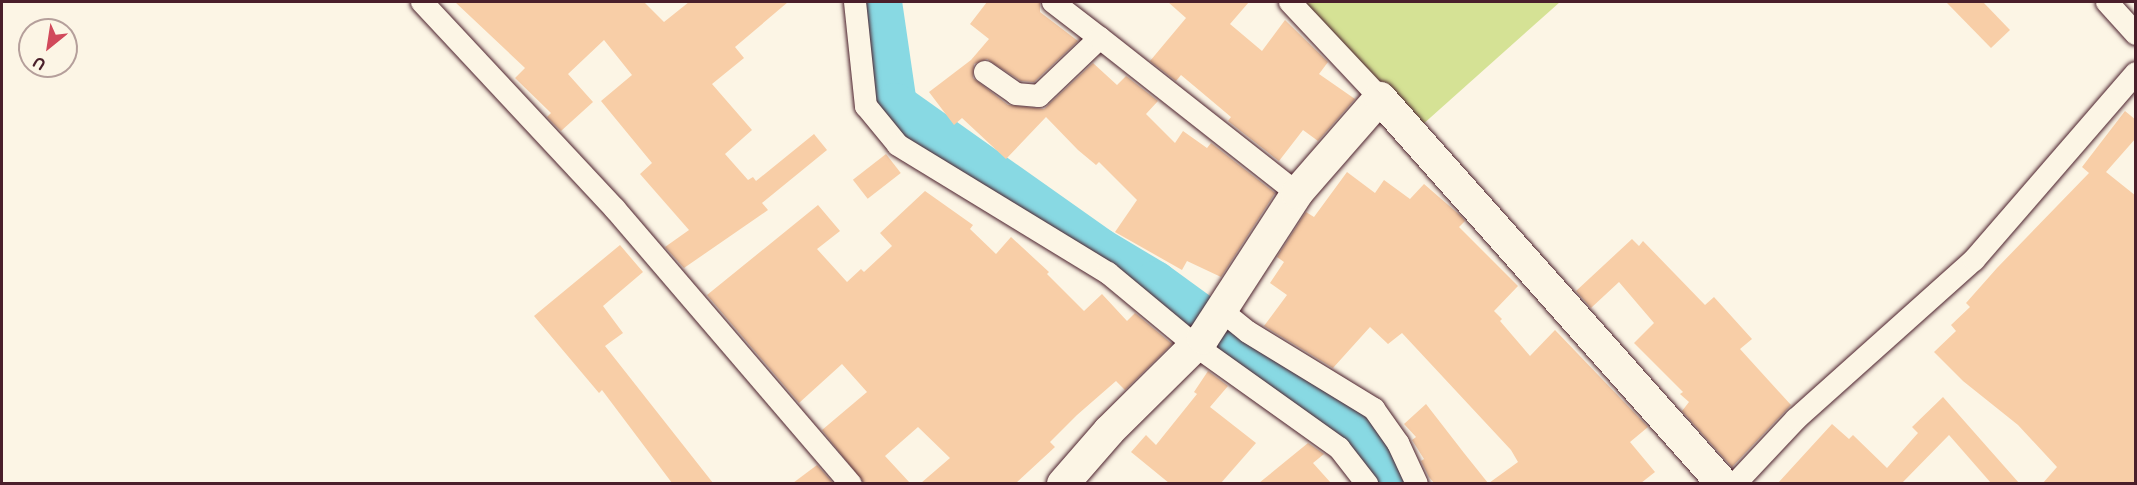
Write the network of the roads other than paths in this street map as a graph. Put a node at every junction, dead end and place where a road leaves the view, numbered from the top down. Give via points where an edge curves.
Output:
1 (423, 2) edge
2 (855, 2) edge
3 (1053, 2) edge
4 (1290, 2) edge
5 (2107, 2) edge
6 (2136, 34) edge
7 (1100, 38) junction
8 (984, 72) dead end
9 (2136, 73) edge
10 (1380, 98) junction
11 (1297, 193) junction
12 (1209, 328) junction
13 (851, 483) edge
14 (1064, 483) edge
15 (1367, 483) edge
16 (1417, 483) edge
17 (1723, 483) edge
18 (1735, 483) edge

1 - 13 street via 615,209
2 - 12 street via 866,106 897,145 1108,273
3 - 7 street
4 - 10 street
5 - 6 street
7 - 8 street via 1039,96 1016,94
7 - 11 street
9 - 18 street via 1974,260 1796,419
10 - 11 street
10 - 17 street
11 - 12 street
12 - 14 street
12 - 15 street via 1339,448
12 - 16 street via 1248,332 1374,409 1398,443

